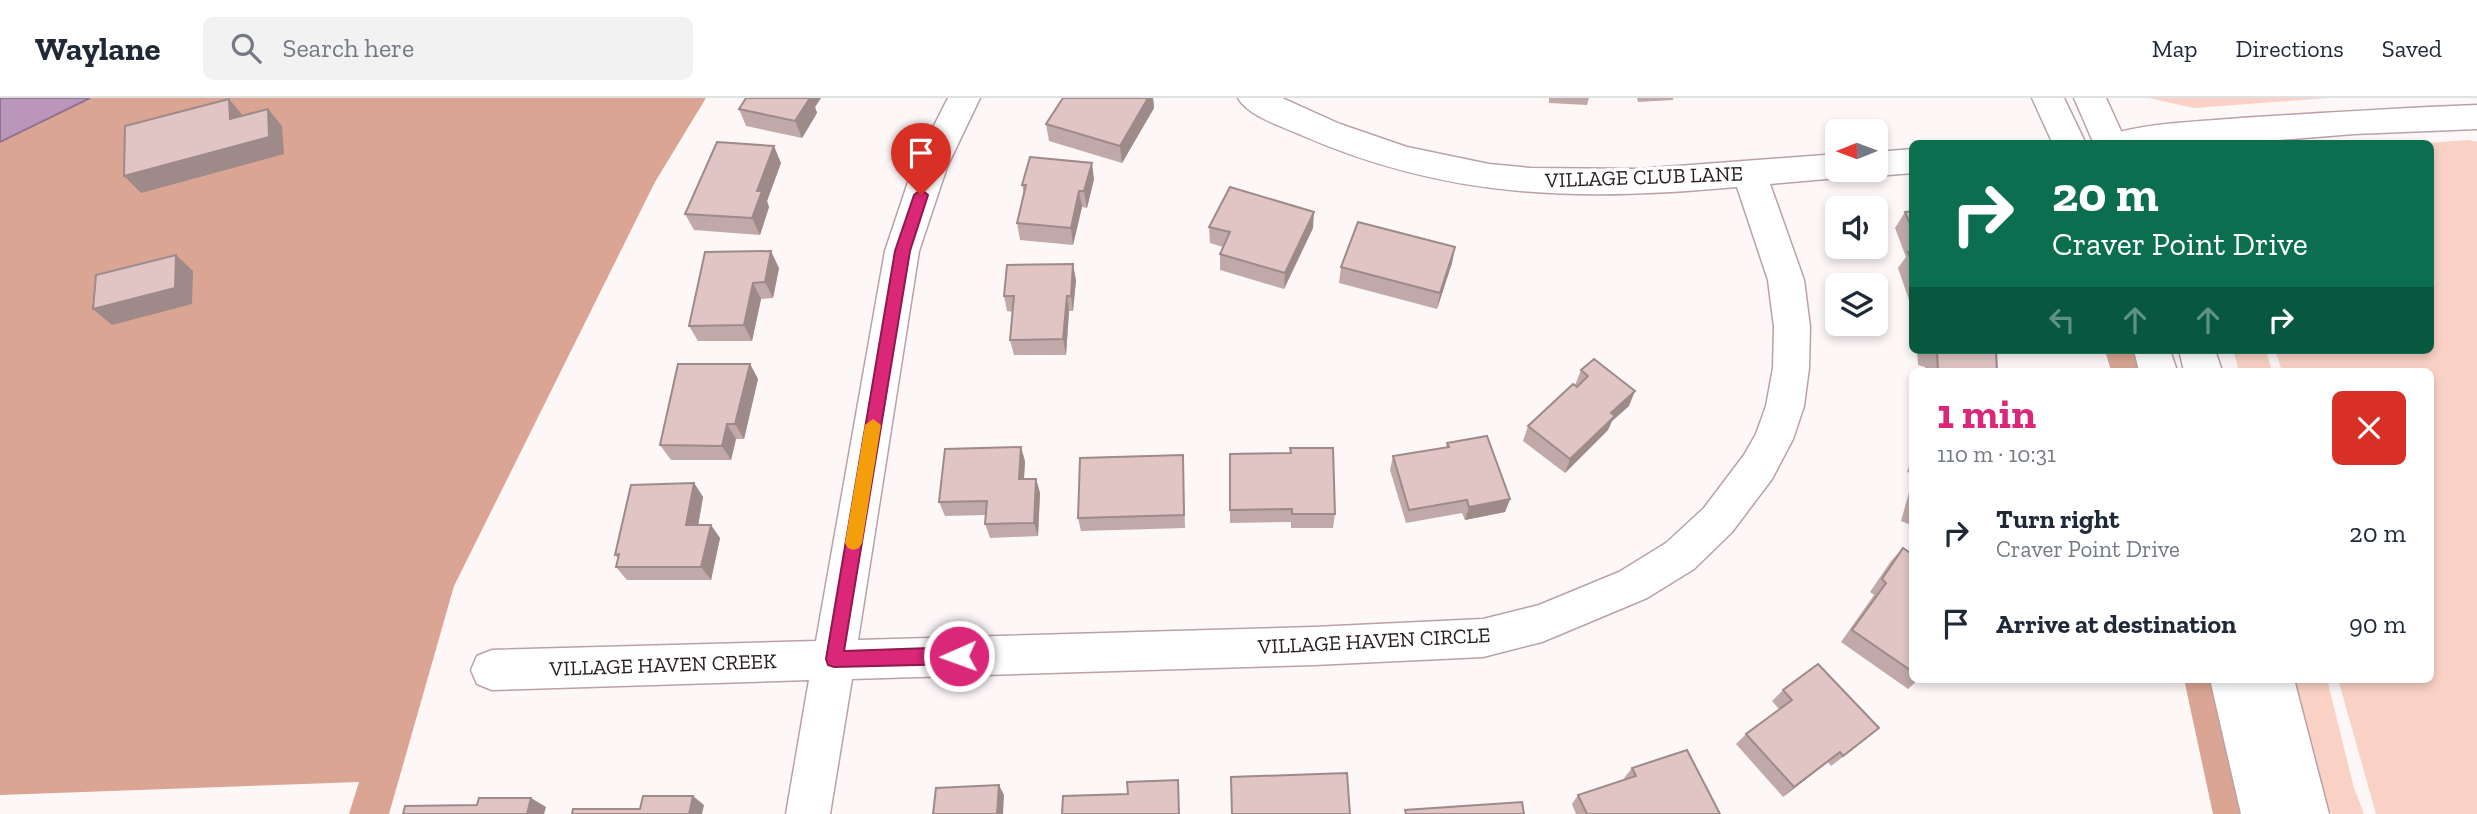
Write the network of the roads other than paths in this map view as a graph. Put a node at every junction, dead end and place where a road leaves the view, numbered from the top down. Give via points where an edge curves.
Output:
1 (964, 98) edge
2 (1254, 98) edge
3 (2048, 98) edge
4 (2090, 98) edge
5 (2477, 117) edge
6 (2068, 140) edge
7 (2109, 140) edge
8 (2144, 140) edge
9 (1909, 161) edge
10 (1888, 163) edge
11 (1825, 167) edge
12 (1749, 173) junction
13 (834, 659) junction
14 (492, 670) dead end
15 (2232, 683) edge
16 (2274, 683) edge
17 (808, 814) edge
18 (2263, 814) edge
19 (2307, 814) edge

1 - 13 street via 930,167 902,251
2 - 12 street, VILLAGE CLUB LANE via 1301,123 1372,149 1514,179 1603,183
3 - 6 street
4 - 7 street
5 - 8 street
9 - 10 street
11 - 12 street, VILLAGE CLUB LANE
12 - 13 street, VILLAGE HAVEN CIRCLE via 1786,280 1792,327 1785,406 1758,467 1718,520 1680,556 1633,585 1542,623 1483,638
13 - 14 street, VILLAGE HAVEN CREEK
13 - 17 street
15 - 18 street
16 - 19 street

